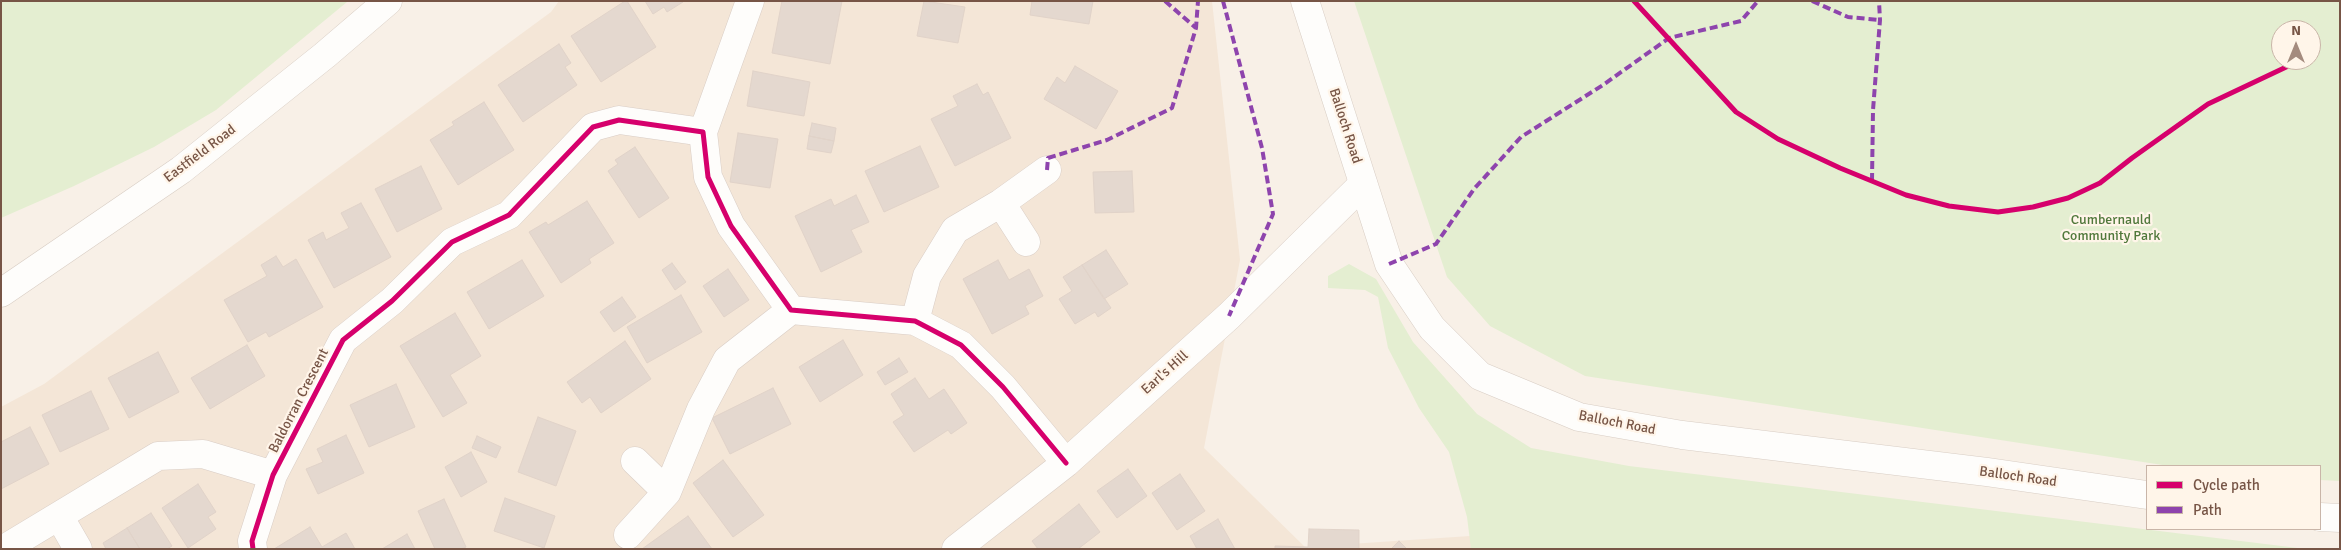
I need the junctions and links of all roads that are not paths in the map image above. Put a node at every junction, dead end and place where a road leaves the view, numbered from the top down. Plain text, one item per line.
1 (388, 1) edge
2 (750, 1) edge
3 (1305, 1) edge
4 (703, 132) junction
5 (1046, 170) dead end
6 (1363, 184) junction
7 (1001, 203) junction
8 (1026, 242) dead end
9 (1, 293) edge
10 (791, 310) junction
11 (915, 321) junction
12 (635, 461) dead end
13 (1066, 463) junction
14 (273, 475) junction
15 (667, 492) junction
16 (2146, 495) edge
17 (58, 516) junction
18 (2321, 517) edge
19 (2340, 518) edge
20 (628, 535) dead end
21 (4, 549) edge
22 (78, 549) edge
23 (254, 549) edge
24 (956, 549) edge

1 - 9 street, Eastfield Road
2 - 4 street
3 - 6 street, Balloch Road
4 - 10 street
4 - 14 street, Baldorran Crescent
5 - 7 street
6 - 13 street, Earl's Hill
6 - 16 street, Balloch Road
7 - 8 street
7 - 11 street
10 - 11 street
10 - 15 street
11 - 13 street
12 - 15 street
13 - 24 street, Earl's Hill
14 - 17 street
14 - 23 street, Baldorran Crescent
15 - 20 street
17 - 21 street
17 - 22 street
18 - 19 street

